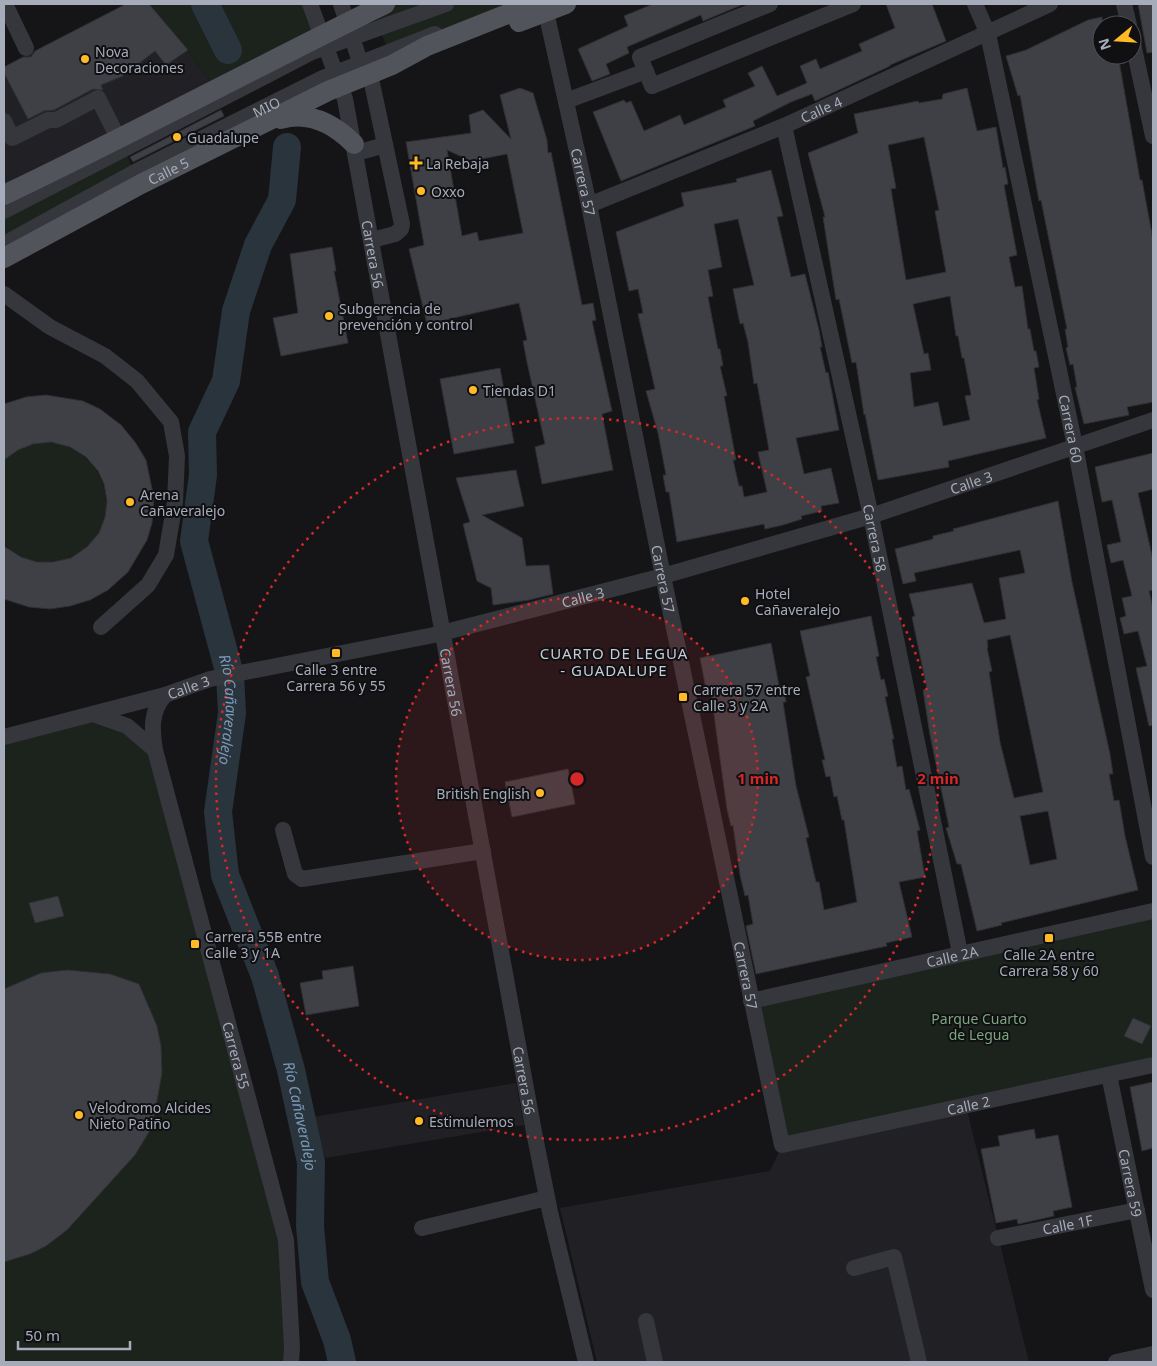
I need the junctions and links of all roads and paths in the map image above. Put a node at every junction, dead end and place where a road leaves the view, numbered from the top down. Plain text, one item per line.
1 (5, 4) edge
2 (310, 4) edge
3 (385, 4) edge
4 (446, 4) edge
5 (512, 4) edge
6 (566, 4) edge
7 (770, 4) edge
8 (853, 4) edge
9 (975, 4) edge
10 (1050, 4) edge
11 (540, 8) edge
12 (345, 21) edge
13 (988, 34) junction
14 (322, 41) junction
15 (26, 48) dead end
16 (1138, 65) edge
17 (365, 71) junction
18 (646, 71) junction
19 (338, 80) junction
20 (566, 101) junction
21 (272, 121) junction
22 (5, 125) edge
23 (784, 126) junction
24 (1153, 136) edge
25 (119, 140) junction
26 (385, 145) junction
27 (354, 148) junction
28 (4, 195) edge
29 (589, 205) junction
30 (4, 211) edge
31 (372, 240) junction
32 (4, 244) edge
33 (4, 258) edge
34 (4, 294) edge
35 (1153, 420) edge
36 (1075, 446) junction
37 (871, 516) junction
38 (662, 576) junction
39 (101, 627) dead end
40 (443, 632) junction
41 (164, 695) junction
42 (92, 714) junction
43 (4, 737) edge
44 (155, 750) junction
45 (283, 830) dead end
46 (483, 851) junction
47 (1153, 857) edge
48 (1153, 911) edge
49 (960, 952) junction
50 (751, 1001) junction
51 (1153, 1066) edge
52 (1109, 1075) junction
53 (782, 1146) joint
54 (547, 1198) junction
55 (1137, 1210) junction
56 (422, 1228) dead end
57 (998, 1238) dead end
58 (854, 1268) dead end
59 (1153, 1290) edge
60 (646, 1321) dead end
61 (1153, 1354) edge
62 (291, 1362) edge
63 (586, 1362) edge
64 (655, 1362) edge
65 (919, 1362) edge
66 (1116, 1362) edge

1 - 15 street
2 - 14 street, Carrera 56
3 - 12 main road
4 - 12 street
5 - 17 street
6 - 11 main road, Calle 5
7 - 18 street
8 - 18 street
9 - 13 street, Carrera 60
10 - 13 street, Calle 4
11 - 17 main road, Calle 5
11 - 20 street, Carrera 57
12 - 14 main road
12 - 17 street
13 - 23 street, Calle 4
13 - 36 street, Carrera 60
14 - 19 street, Carrera 56
14 - 25 main road
14 - 30 street, MIO
16 - 24 street
17 - 19 main road, Calle 5
17 - 26 street
18 - 20 street
19 - 21 main road, Calle 5
19 - 27 street, Carrera 56
19 - 32 street, MIO
20 - 29 street, Carrera 57
21 - 27 main road
21 - 33 main road, Calle 5
22 - 25 street
23 - 29 street, Calle 4
23 - 37 street, Carrera 58
25 - 28 main road
26 - 27 street
26 - 31 street
27 - 31 street, Carrera 56
29 - 38 street, Carrera 57
31 - 40 street, Carrera 56
34 - 39 street
35 - 36 street, Calle 3
36 - 37 street, Calle 3
36 - 47 street, Carrera 60
37 - 38 street, Calle 3
37 - 49 street, Carrera 58
38 - 40 street, Calle 3
38 - 50 street, Carrera 57
40 - 41 street, Calle 3
40 - 46 street, Carrera 56
41 - 42 street, Calle 3
41 - 44 street, Carrera 55
42 - 43 street, Calle 3
42 - 44 street
44 - 62 street, Carrera 55
45 - 46 street
46 - 54 street, Carrera 56
48 - 49 street, Calle 2A
49 - 50 street, Calle 2A
50 - 53 street, Carrera 57
51 - 52 street, Calle 2
52 - 53 street, Calle 2
52 - 55 street, Carrera 59
54 - 56 street
54 - 63 street, Carrera 56
55 - 57 street, Calle 1F
55 - 59 street, Carrera 59
58 - 65 street
60 - 64 street
61 - 66 street

